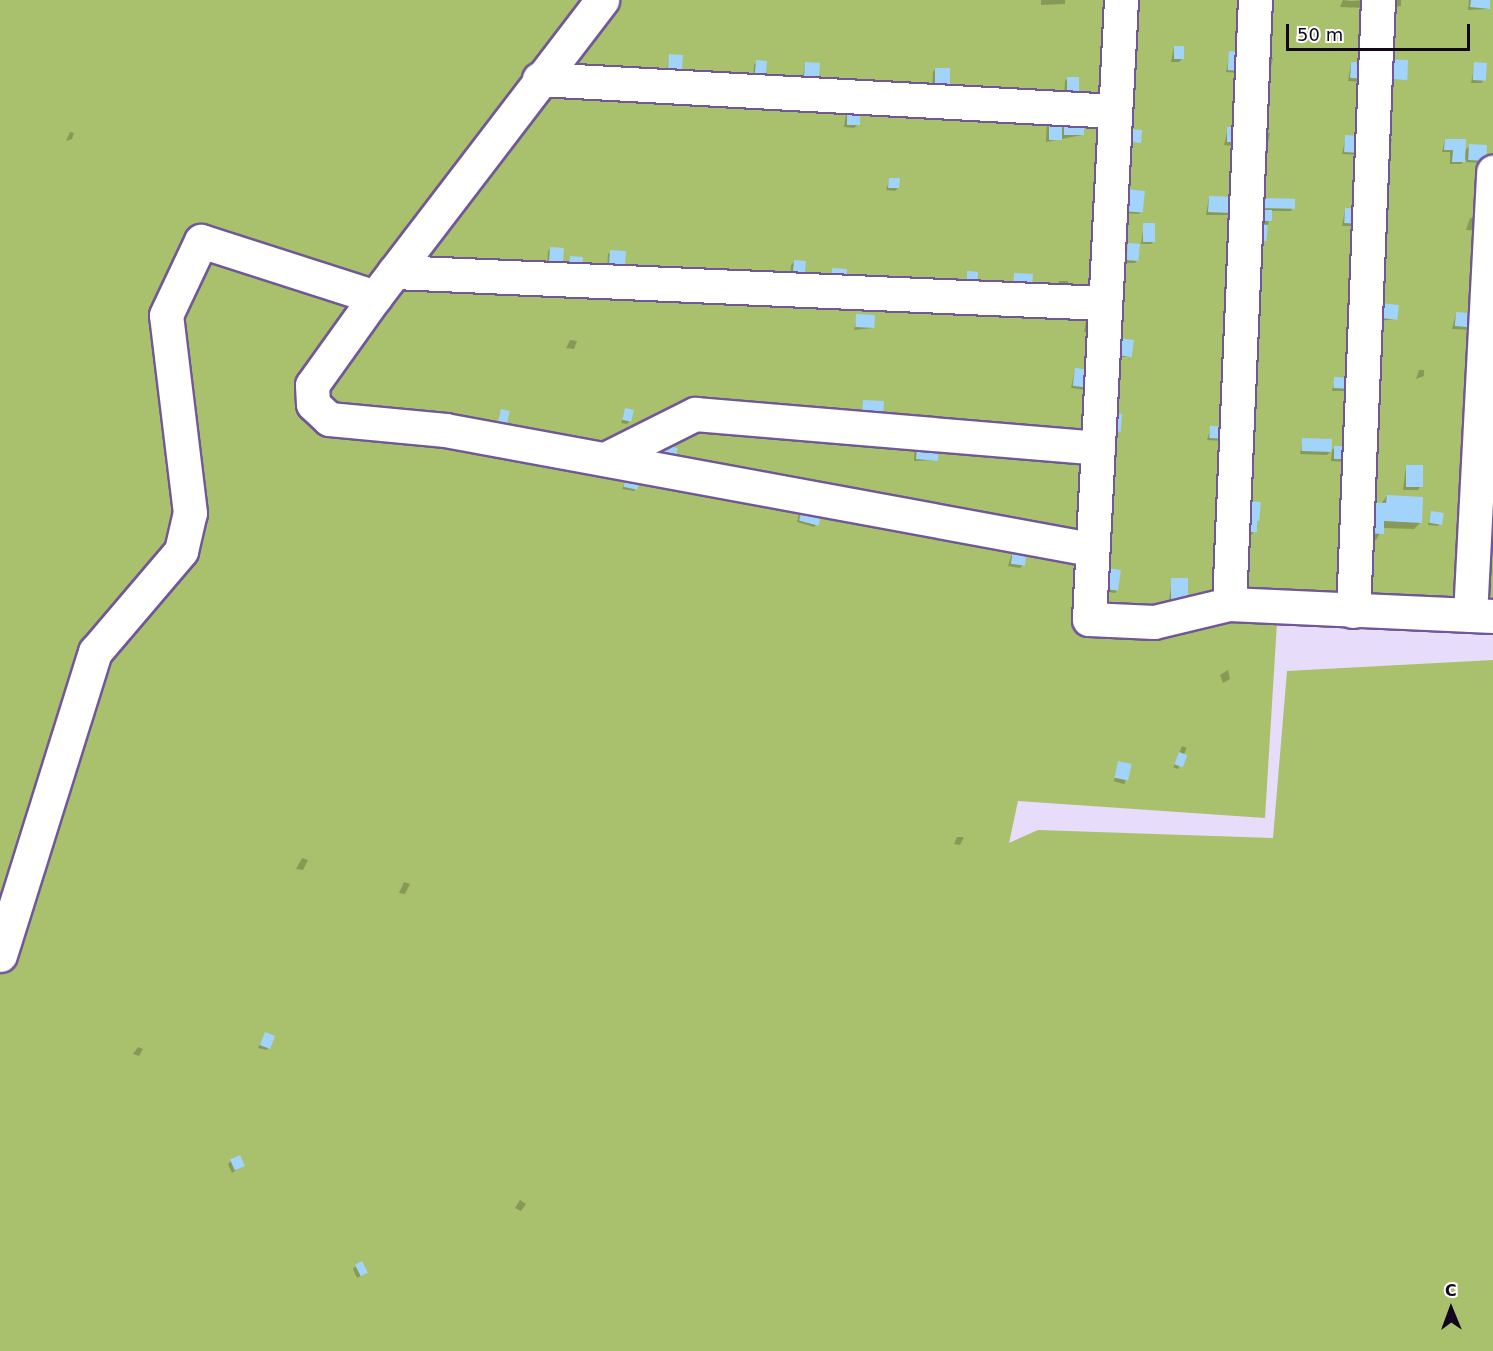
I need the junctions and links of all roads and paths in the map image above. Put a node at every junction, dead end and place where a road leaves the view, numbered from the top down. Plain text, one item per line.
1 (602, 0) edge
2 (1121, 0) edge
3 (1255, 0) edge
4 (1378, 0) edge
5 (539, 79) junction
6 (1115, 111) junction
7 (1493, 172) edge
8 (384, 284) junction
9 (1105, 303) junction
10 (1096, 448) junction
11 (605, 459) junction
12 (1090, 549) junction
13 (1228, 604) junction
14 (1353, 611) junction
15 (1481, 616) edge
16 (0, 955) edge

1 - 5 lane
2 - 6 lane
3 - 13 lane
4 - 14 lane
5 - 6 lane
5 - 8 lane
6 - 9 lane
7 - 15 lane
8 - 9 lane
8 - 11 lane
8 - 16 lane
9 - 10 lane
10 - 11 lane
10 - 12 lane
11 - 12 lane
12 - 13 lane
13 - 14 lane
14 - 15 lane

